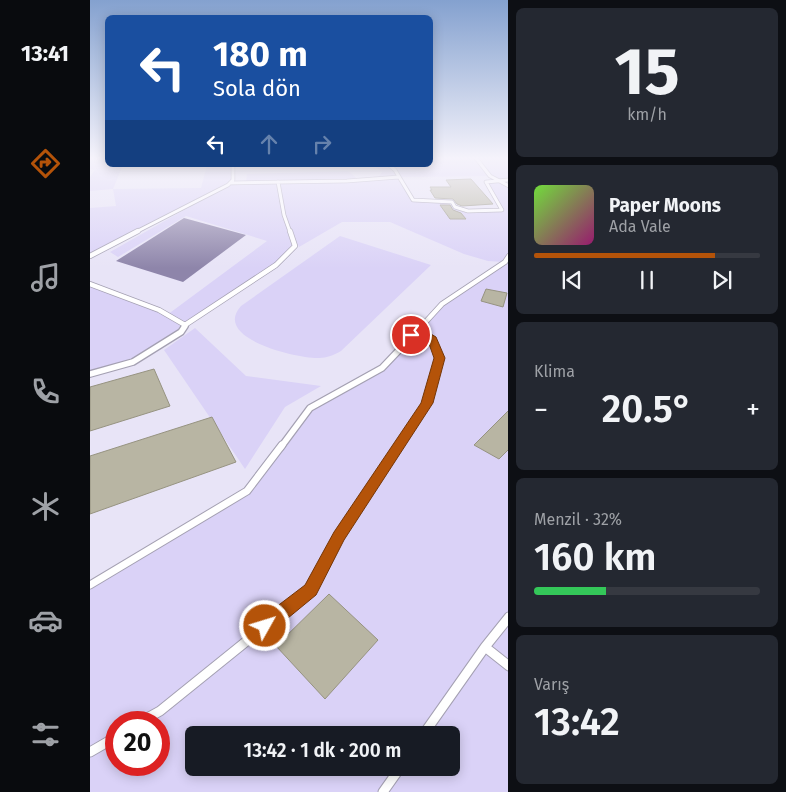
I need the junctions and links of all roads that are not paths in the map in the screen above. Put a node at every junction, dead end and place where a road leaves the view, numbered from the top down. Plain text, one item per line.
1 (207, 195) edge
2 (280, 195) edge
3 (410, 195) edge
4 (493, 195) edge
5 (90, 256) edge
6 (508, 256) edge
7 (90, 284) edge
8 (185, 325) junction
9 (417, 329) junction
10 (90, 374) edge
11 (90, 585) edge
12 (508, 618) edge
13 (485, 647) junction
14 (508, 666) edge
15 (160, 711) edge
16 (429, 726) edge
17 (105, 743) edge
18 (90, 752) edge
19 (394, 776) edge
20 (383, 792) edge

1 - 5 lane
2 - 8 lane
3 - 4 lane
6 - 9 lane
7 - 8 lane
8 - 10 lane
9 - 11 lane
9 - 15 lane
12 - 13 lane
13 - 14 lane
13 - 16 lane
17 - 18 lane
19 - 20 lane

